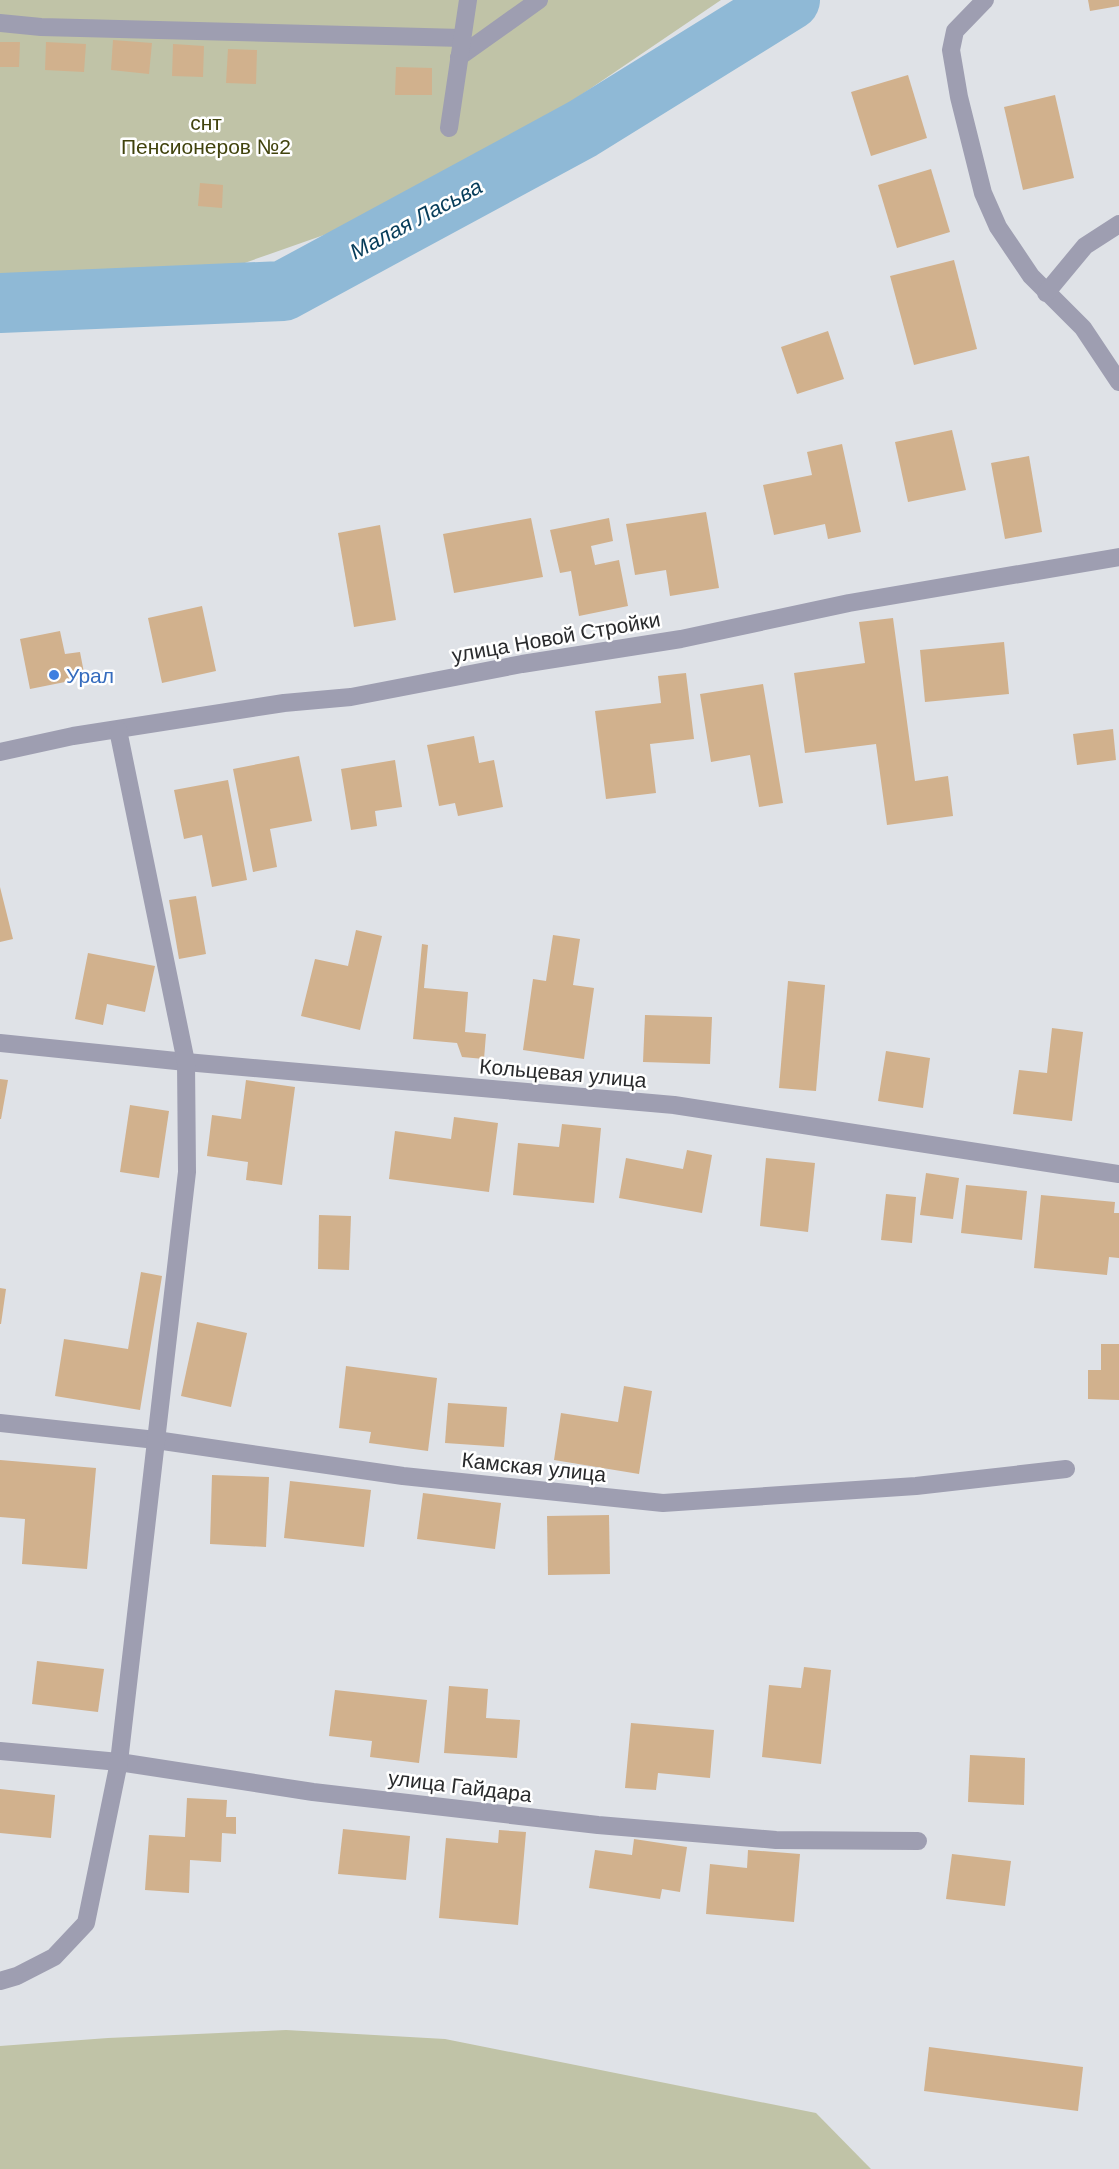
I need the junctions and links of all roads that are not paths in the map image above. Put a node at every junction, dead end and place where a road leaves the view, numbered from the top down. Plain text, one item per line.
1 (468, 0) edge
2 (539, 0) edge
3 (985, 0) edge
4 (0, 23) edge
5 (462, 38) junction
6 (459, 57) junction
7 (449, 128) dead end
8 (1119, 224) edge
9 (1046, 293) junction
10 (1119, 382) edge
11 (1119, 557) edge
12 (118, 730) junction
13 (0, 752) edge
14 (0, 1042) edge
15 (186, 1062) junction
16 (1119, 1174) edge
17 (0, 1423) edge
18 (156, 1440) junction
19 (1066, 1469) dead end
20 (0, 1751) edge
21 (119, 1762) junction
22 (918, 1841) dead end
23 (0, 1981) edge

1 - 5 street
2 - 6 street
3 - 9 street
4 - 5 street
5 - 6 street
6 - 7 street
8 - 9 street
9 - 10 street
11 - 12 street, улица Новой Стройки
12 - 13 street, улица Новой Стройки
12 - 15 street
14 - 15 street, Кольцевая улица
15 - 16 street, Кольцевая улица
15 - 18 street
17 - 18 street, Камская улица
18 - 19 street, Камская улица
18 - 21 street
20 - 21 street, улица Гайдара
21 - 22 street, улица Гайдара
21 - 23 street

